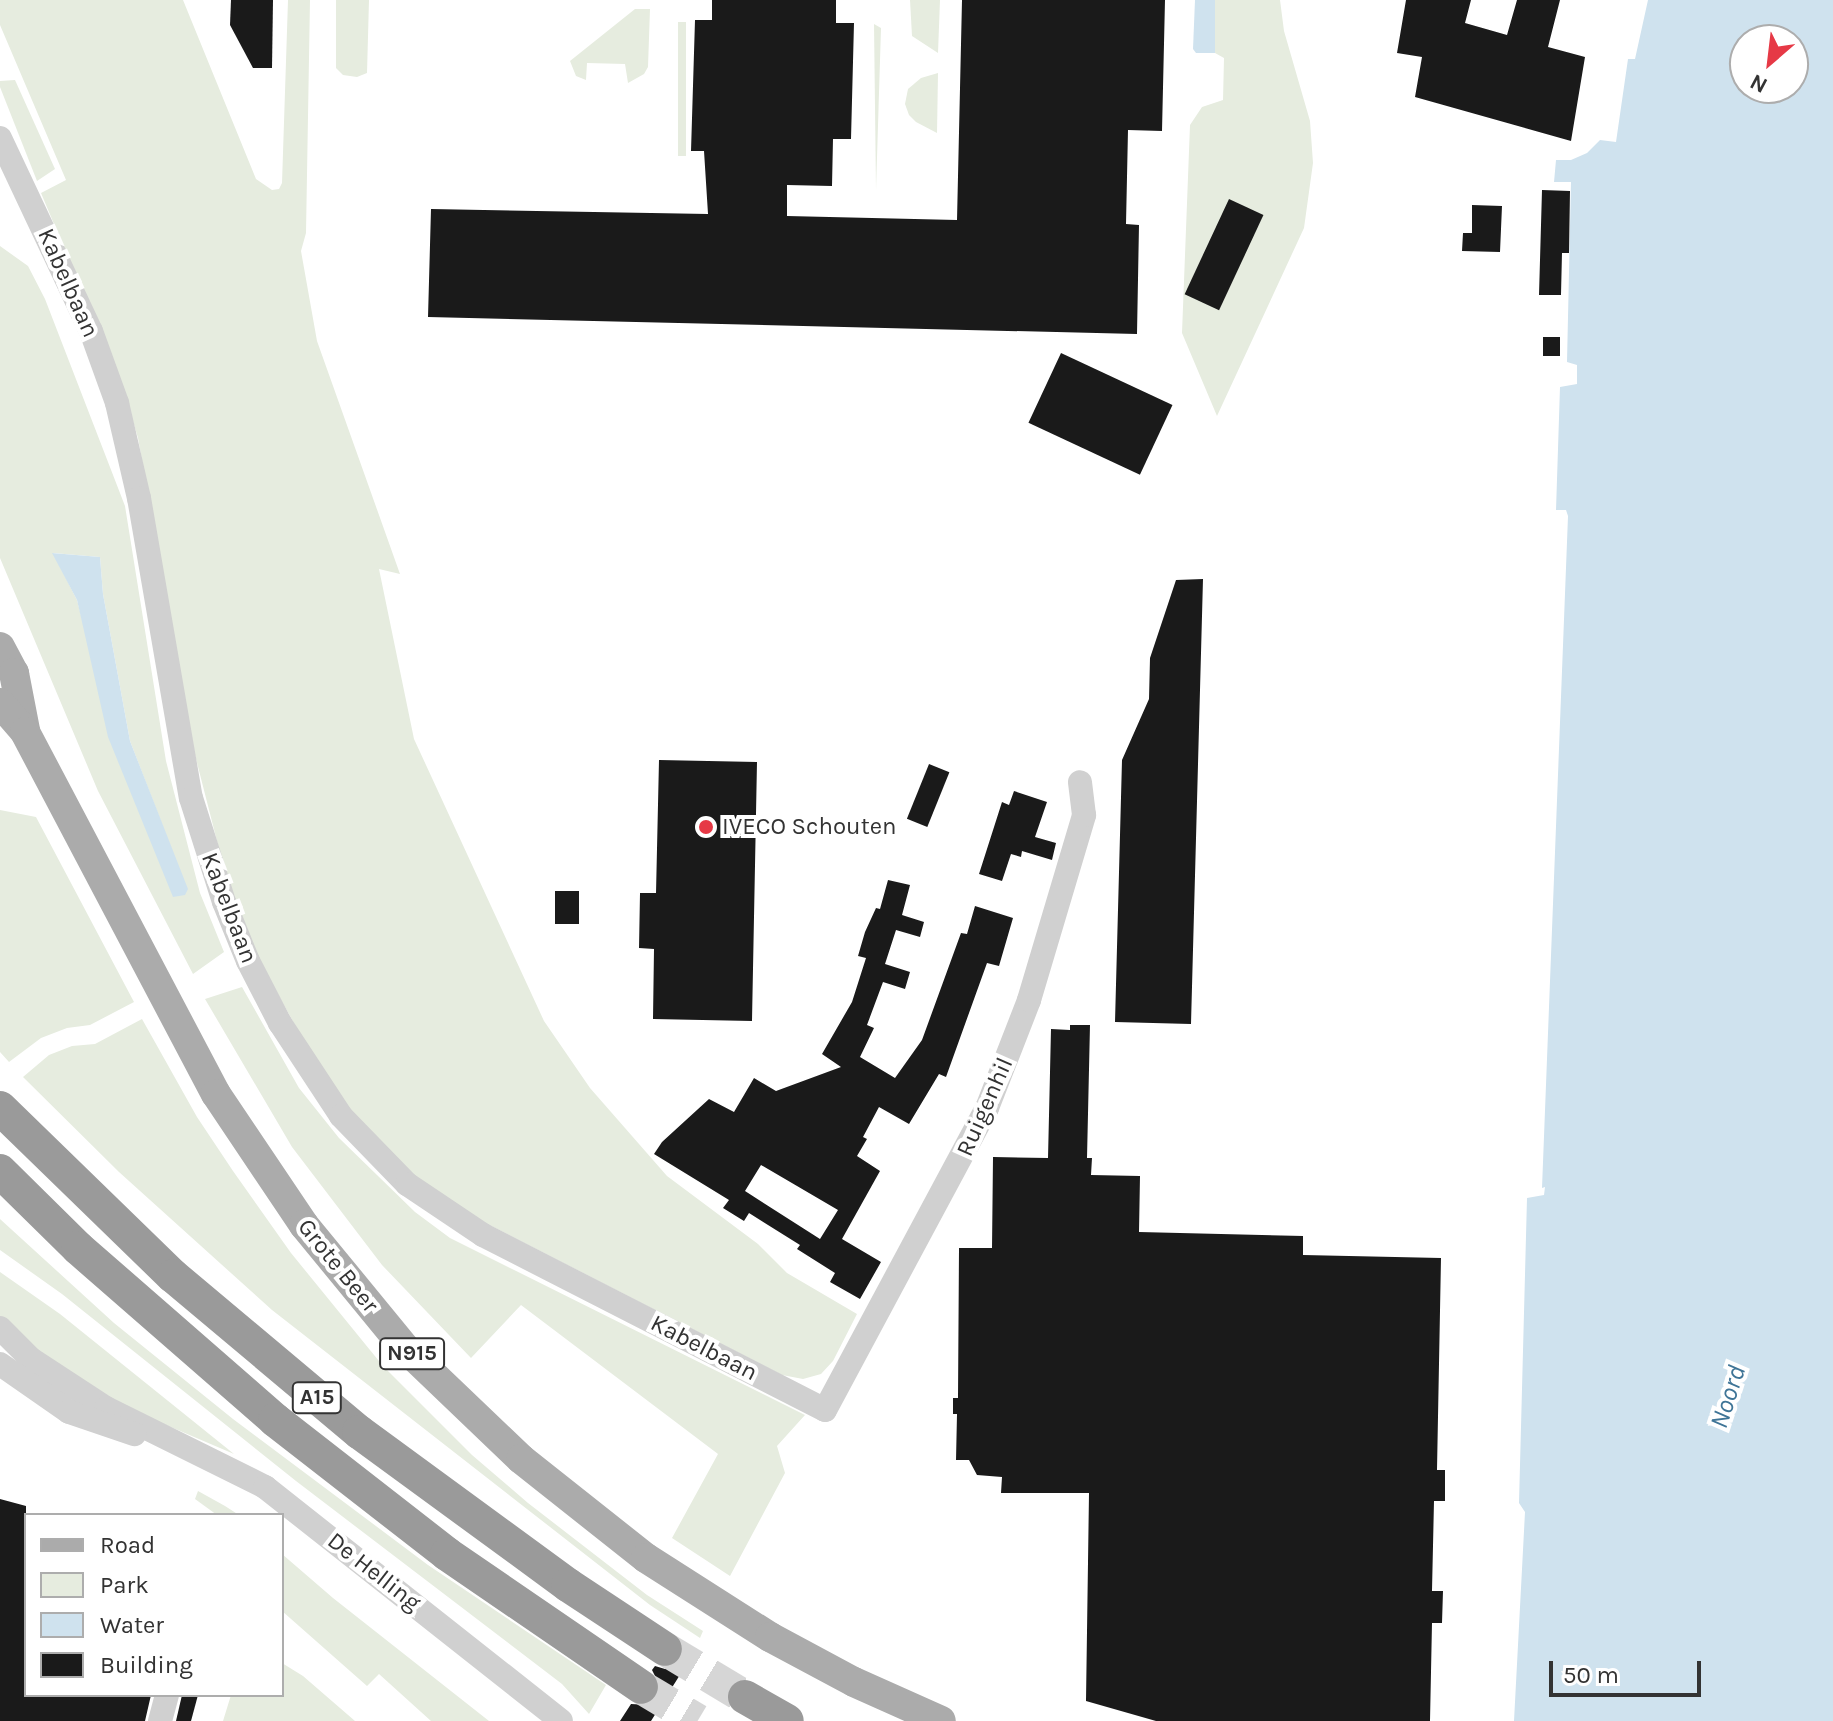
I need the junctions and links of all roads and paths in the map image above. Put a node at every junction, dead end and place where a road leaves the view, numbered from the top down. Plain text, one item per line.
1 (3, 153) edge
2 (0, 647) edge
3 (0, 703) edge
4 (25, 732) junction
5 (1080, 782) dead end
6 (0, 1108) edge
7 (0, 1171) edge
8 (0, 1328) edge
9 (0, 1364) edge
10 (825, 1410) joint
11 (173, 1443) junction
12 (665, 1649) tunnel mouth
13 (641, 1687) tunnel mouth
14 (166, 1697) edge
15 (745, 1697) tunnel mouth
16 (160, 1721) edge
17 (561, 1721) edge
18 (787, 1721) edge
19 (941, 1721) edge

1 - 10 street, Kabelbaan
2 - 4 main road, Grote Beer / N915
3 - 4 main road, Grote Beer / N915
4 - 19 main road, Grote Beer / N915
5 - 10 street, Ruigenhil
6 - 12 highway, A15
7 - 13 highway, A15
8 - 11 street, De Helling
9 - 11 street, De Helling
11 - 17 street, De Helling
14 - 16 street
15 - 18 highway

